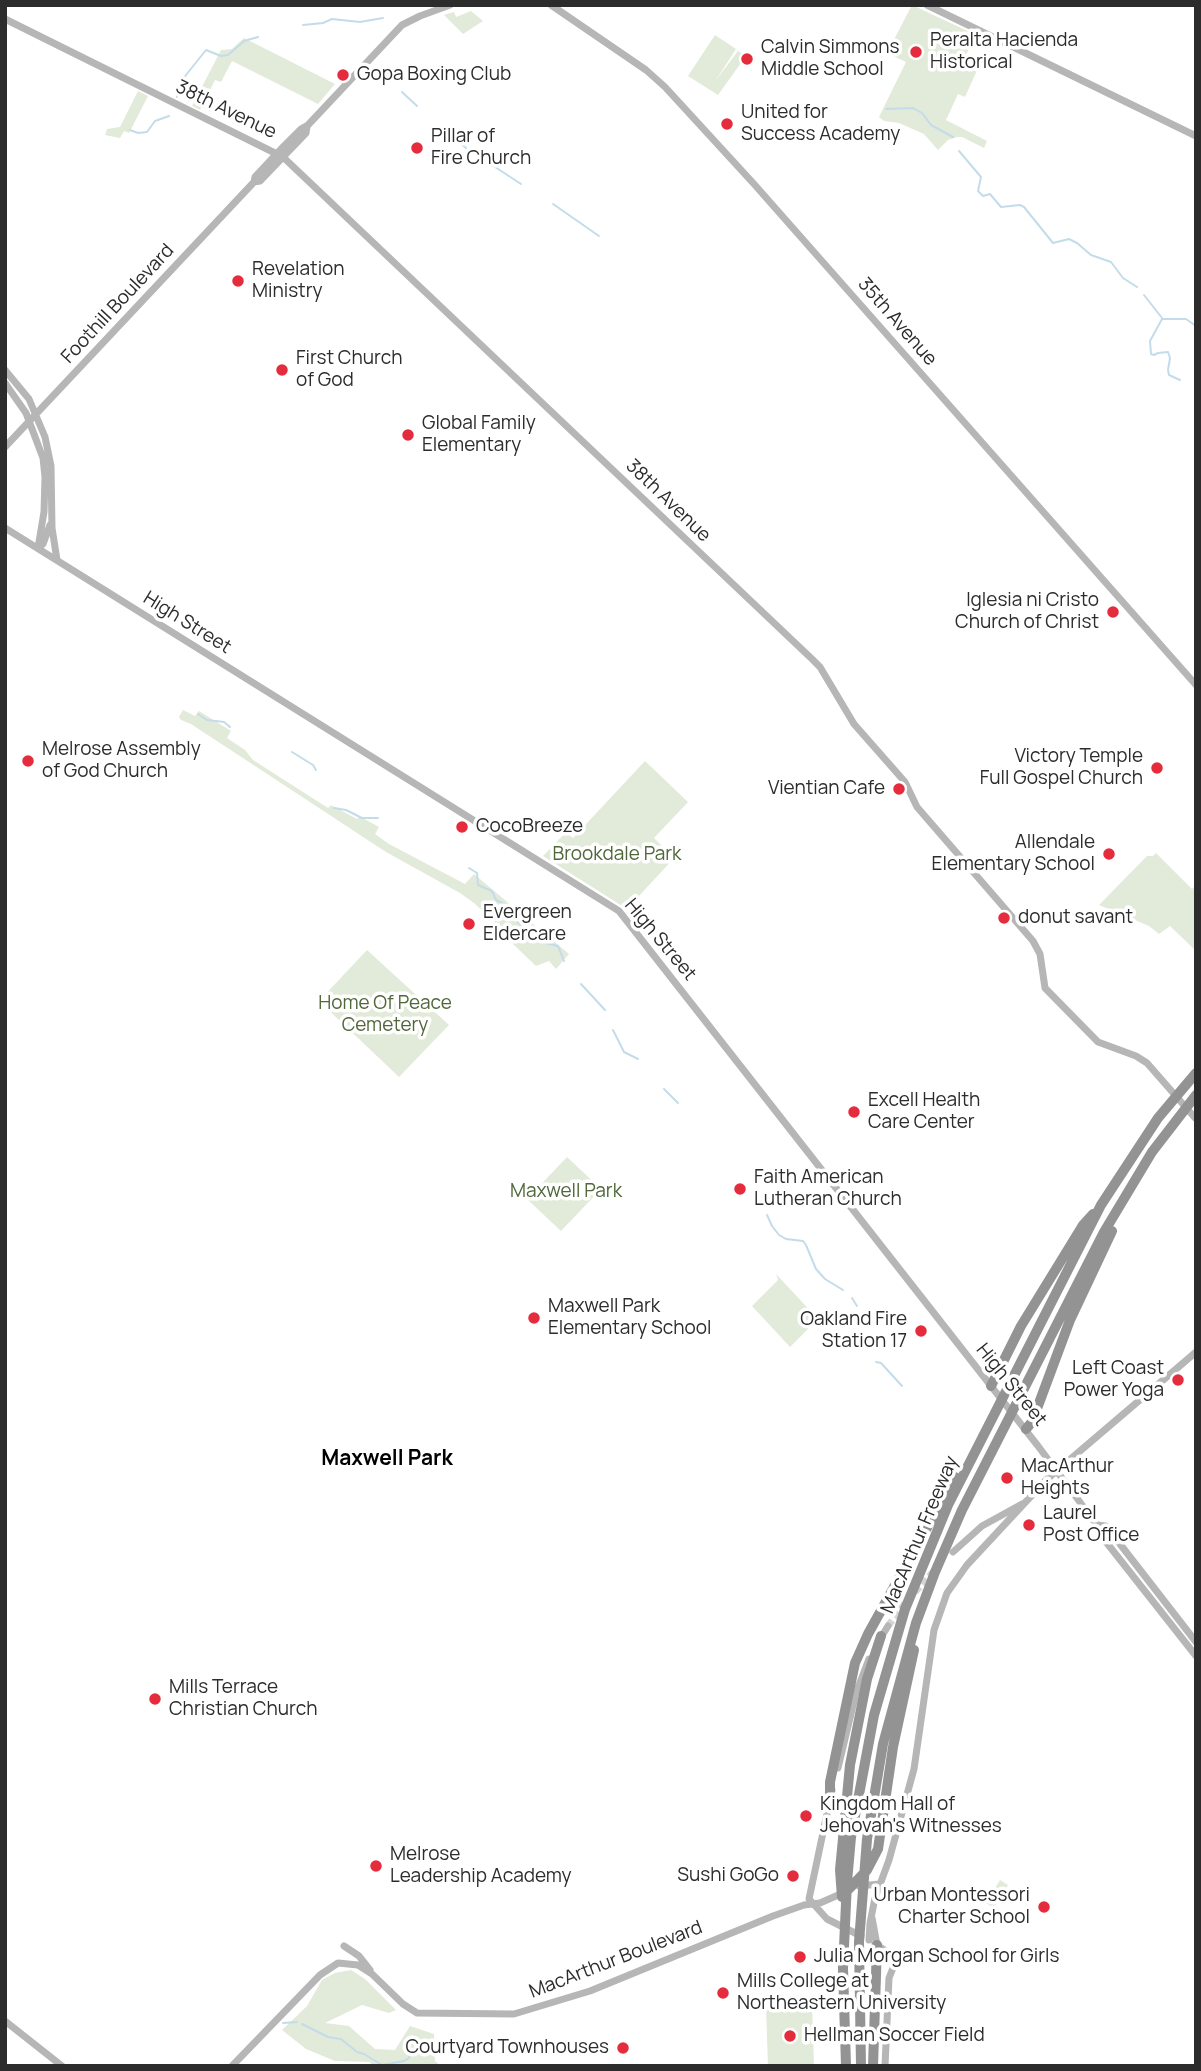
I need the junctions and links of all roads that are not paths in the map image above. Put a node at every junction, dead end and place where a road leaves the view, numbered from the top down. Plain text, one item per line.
1 (450, 5) edge
2 (551, 5) edge
3 (927, 5) edge
4 (5, 19) edge
5 (1196, 136) edge
6 (281, 155) junction
7 (5, 370) edge
8 (5, 383) edge
9 (36, 414) junction
10 (30, 421) junction
11 (5, 447) edge
12 (51, 512) junction
13 (5, 528) edge
14 (38, 548) junction
15 (57, 560) junction
16 (1196, 685) edge
17 (1196, 1073) edge
18 (1196, 1095) edge
19 (1196, 1119) edge
20 (1135, 1178) junction
21 (1101, 1206) junction
22 (1196, 1352) edge
23 (991, 1386) junction
24 (996, 1411) junction
25 (1026, 1429) junction
26 (1057, 1471) junction
27 (1022, 1504) junction
28 (1097, 1525) junction
29 (975, 1532) junction
30 (993, 1538) junction
31 (953, 1552) dead end
32 (926, 1596) junction
33 (888, 1626) tunnel mouth
34 (881, 1636) junction
35 (1196, 1642) edge
36 (1196, 1657) edge
37 (830, 1794) junction
38 (880, 1884) junction
39 (844, 1887) junction
40 (813, 1904) junction
41 (868, 1942) junction
42 (344, 1946) dead end
43 (372, 1974) junction
44 (5, 2021) edge
45 (62, 2066) edge
46 (232, 2066) edge
47 (846, 2066) edge
48 (861, 2066) edge
49 (873, 2066) edge
50 (885, 2066) edge

1 - 6 main road, Foothill Boulevard
2 - 16 main road, 35th Avenue
3 - 5 main road
4 - 6 main road, 38th Avenue
6 - 9 main road, Foothill Boulevard
6 - 19 main road, 38th Avenue
7 - 9 main road
8 - 10 main road
9 - 10 main road, Foothill Boulevard
9 - 12 main road
10 - 11 main road, Foothill Boulevard
10 - 14 main road
12 - 14 main road
12 - 15 main road
13 - 14 main road, High Street
14 - 15 main road, High Street
15 - 23 main road, High Street
17 - 21 highway, MacArthur Freeway
18 - 20 highway, MacArthur Freeway
20 - 25 highway
20 - 32 highway, MacArthur Freeway
21 - 23 highway
21 - 24 highway, MacArthur Freeway
22 - 26 main road
23 - 25 main road, High Street
24 - 37 highway
24 - 39 highway, MacArthur Freeway
25 - 26 main road, High Street
26 - 27 main road
26 - 28 main road, High Street
27 - 29 main road
27 - 30 main road
28 - 35 main road, High Street
28 - 36 main road, High Street
29 - 30 main road
29 - 31 main road
30 - 38 main road
32 - 39 highway
32 - 41 highway, MacArthur Freeway
33 - 34 main road
34 - 37 main road
34 - 39 highway
37 - 40 main road
38 - 39 main road, MacArthur Boulevard
38 - 41 main road
39 - 40 main road, MacArthur Boulevard
39 - 47 highway
40 - 41 main road
40 - 43 main road, MacArthur Boulevard
41 - 48 highway, MacArthur Freeway
41 - 49 highway
41 - 50 main road
42 - 43 main road
43 - 46 main road, MacArthur Boulevard
44 - 45 main road

